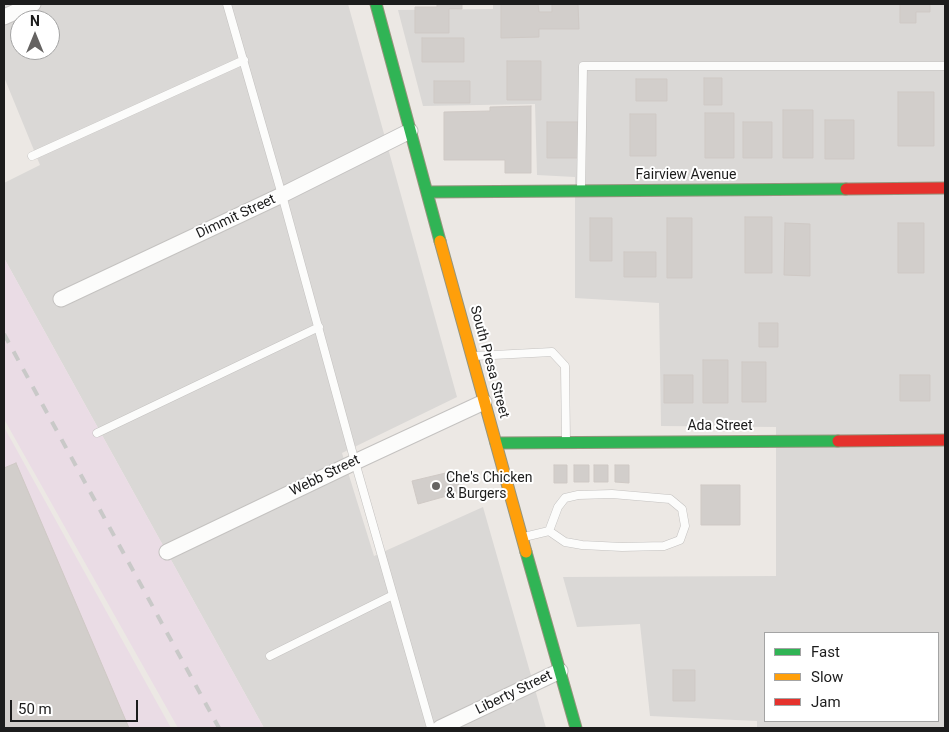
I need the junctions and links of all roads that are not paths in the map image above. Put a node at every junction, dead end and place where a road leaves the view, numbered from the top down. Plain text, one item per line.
1 (33, 4) edge
2 (227, 4) edge
3 (376, 4) edge
4 (9, 11) edge
5 (244, 60) junction
6 (945, 66) edge
7 (410, 131) junction
8 (32, 156) dead end
9 (945, 188) edge
10 (581, 191) junction
11 (427, 192) junction
12 (282, 195) junction
13 (60, 299) dead end
14 (319, 327) junction
15 (472, 356) junction
16 (484, 402) junction
17 (97, 433) dead end
18 (945, 440) edge
19 (566, 442) junction
20 (496, 443) junction
21 (355, 462) junction
22 (549, 530) junction
23 (522, 537) junction
24 (167, 552) dead end
25 (393, 595) junction
26 (270, 656) dead end
27 (560, 671) junction
28 (431, 728) edge
29 (440, 728) edge
30 (576, 728) edge

1 - 4 street
2 - 5 lane
3 - 7 street, South Presa Street
5 - 8 lane
5 - 12 lane
6 - 10 lane
7 - 11 street, South Presa Street
7 - 12 street, Dimmit Street
9 - 10 street, Fairview Avenue
10 - 11 street, Fairview Avenue
11 - 15 street, South Presa Street
12 - 13 street, Dimmit Street
12 - 14 lane
14 - 17 lane
14 - 21 lane
15 - 16 street, South Presa Street
15 - 19 lane
16 - 20 street, South Presa Street
16 - 21 street, Webb Street
18 - 19 street, Ada Street
19 - 20 street, Ada Street
20 - 23 street, South Presa Street
21 - 24 street, Webb Street
21 - 25 lane
22 - 22 lane
22 - 23 lane
23 - 27 street, South Presa Street
25 - 26 lane
25 - 28 lane
27 - 29 street, Liberty Street
27 - 30 street, South Presa Street

